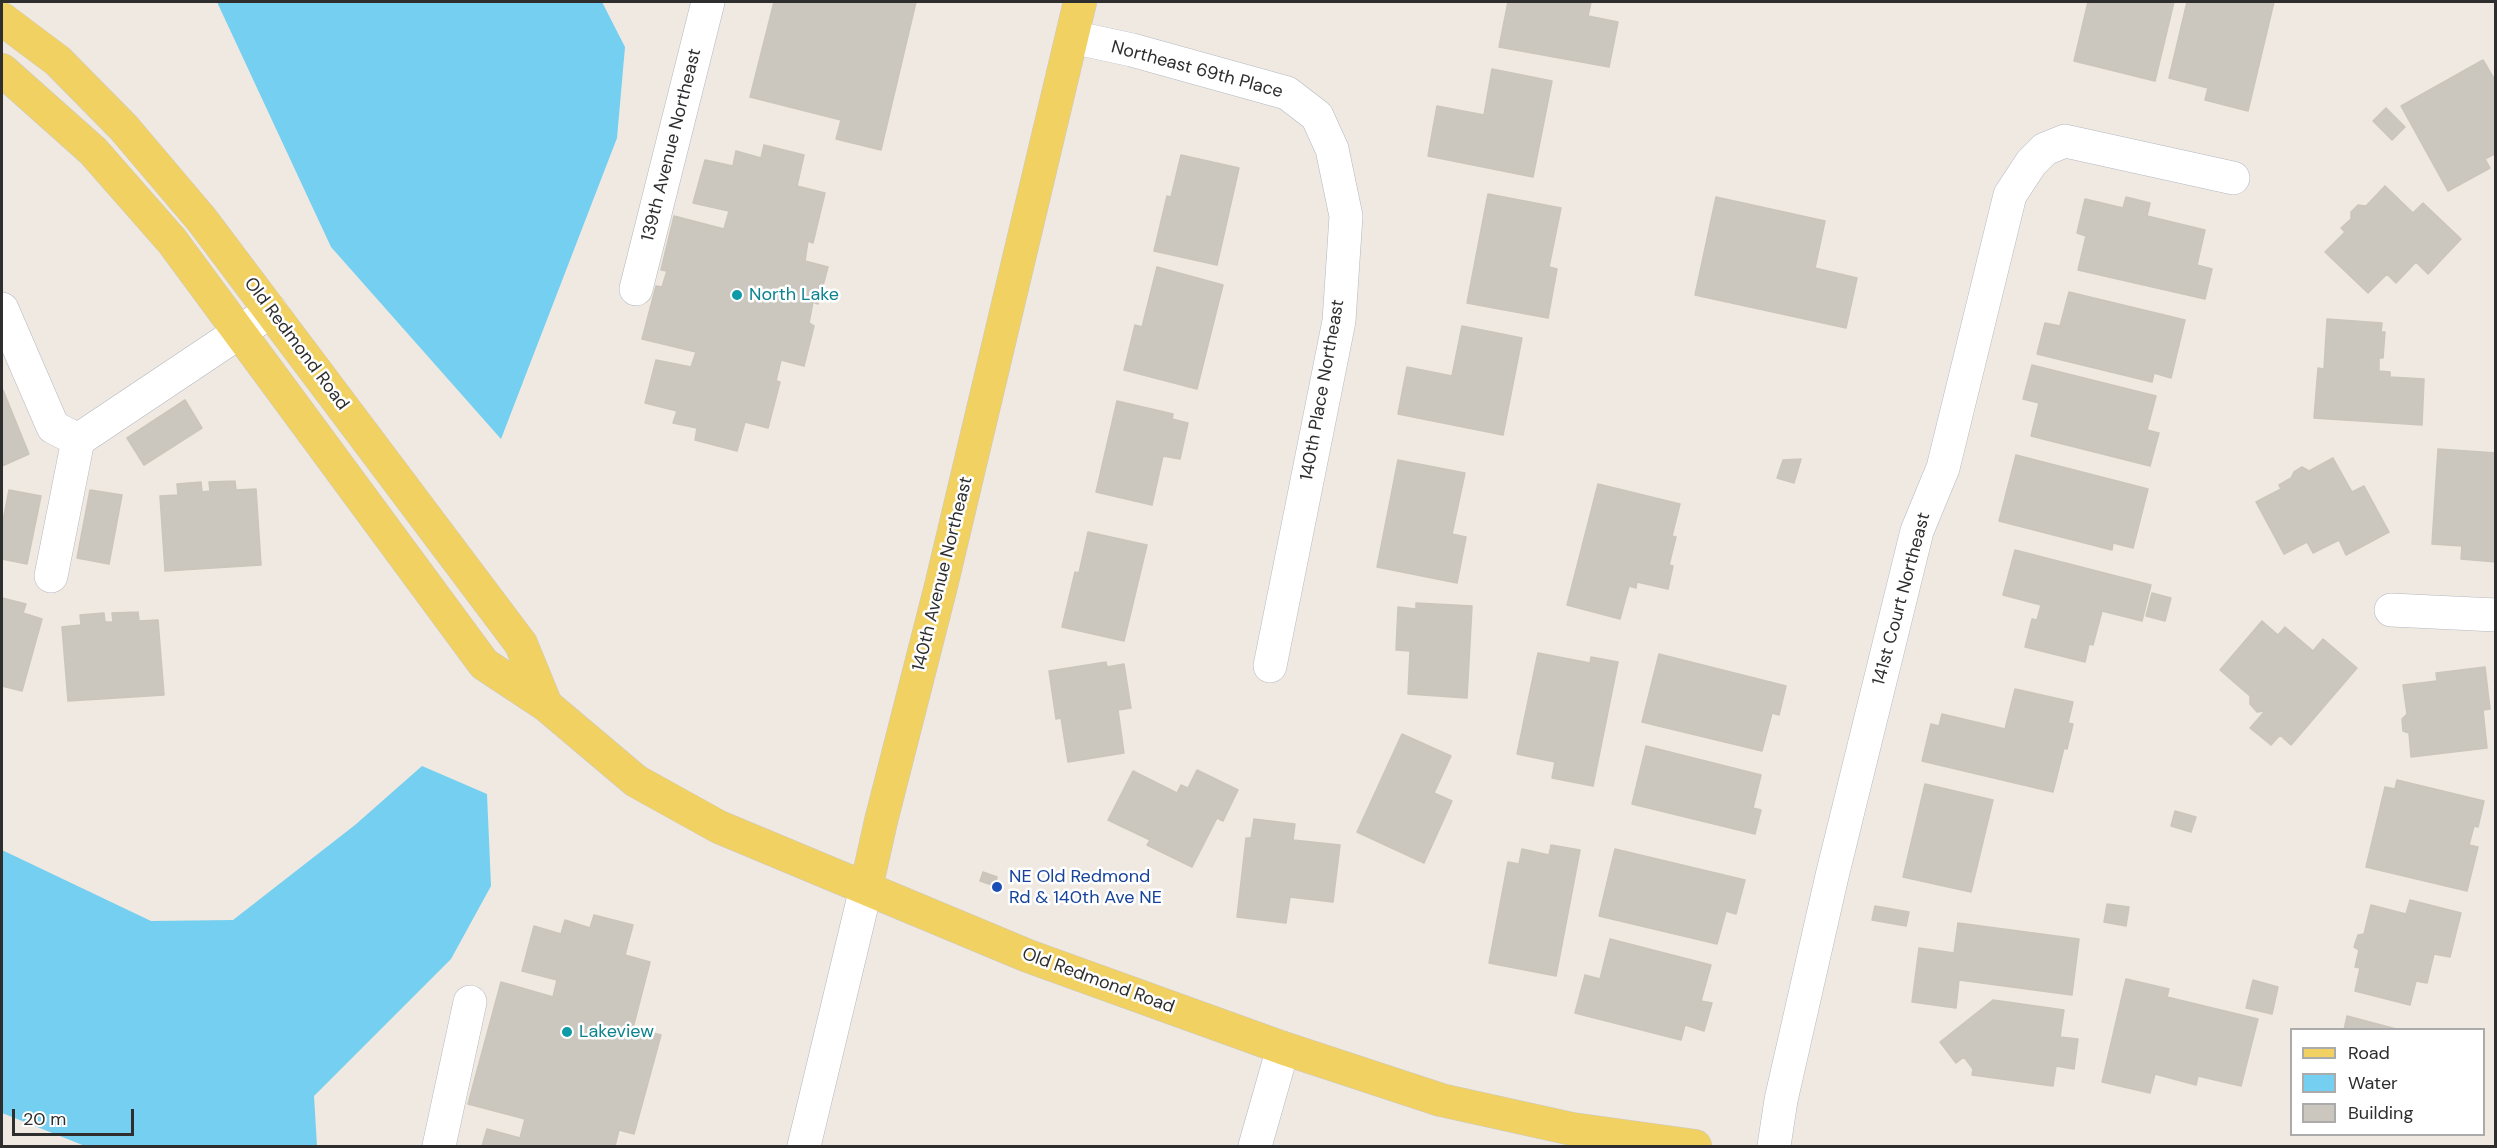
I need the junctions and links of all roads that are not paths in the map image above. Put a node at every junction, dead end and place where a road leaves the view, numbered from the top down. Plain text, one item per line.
1 (708, 2) edge
2 (1080, 2) edge
3 (2, 19) edge
4 (1072, 37) junction
5 (2, 70) edge
6 (1317, 116) joint
7 (2233, 178) dead end
8 (636, 289) dead end
9 (2, 309) edge
10 (271, 311) junction
11 (241, 332) junction
12 (78, 440) junction
13 (51, 576) dead end
14 (2391, 610) dead end
15 (2496, 615) edge
16 (1270, 666) dead end
17 (546, 705) junction
18 (866, 888) junction
19 (470, 1002) dead end
20 (1283, 1048) junction
21 (439, 1146) edge
22 (804, 1146) edge
23 (1255, 1146) edge
24 (1695, 1146) edge
25 (1774, 1146) edge

1 - 8 street, 139th Avenue Northeast
2 - 4 main road, 140th Avenue Northeast
3 - 10 main road, Old Redmond Road
4 - 6 street, Northeast 69th Place
4 - 18 main road, 140th Avenue Northeast
5 - 11 main road, Old Redmond Road
6 - 16 street, 140th Place Northeast
7 - 25 street, 141st Court Northeast
9 - 12 street
10 - 11 street
10 - 17 main road, Old Redmond Road
11 - 12 street
11 - 17 main road, Old Redmond Road
12 - 13 street
14 - 15 street
17 - 18 main road, Old Redmond Road
18 - 20 main road, Old Redmond Road
18 - 22 street, 140th Avenue Northeast
19 - 21 street
20 - 23 street
20 - 24 main road, Old Redmond Road

